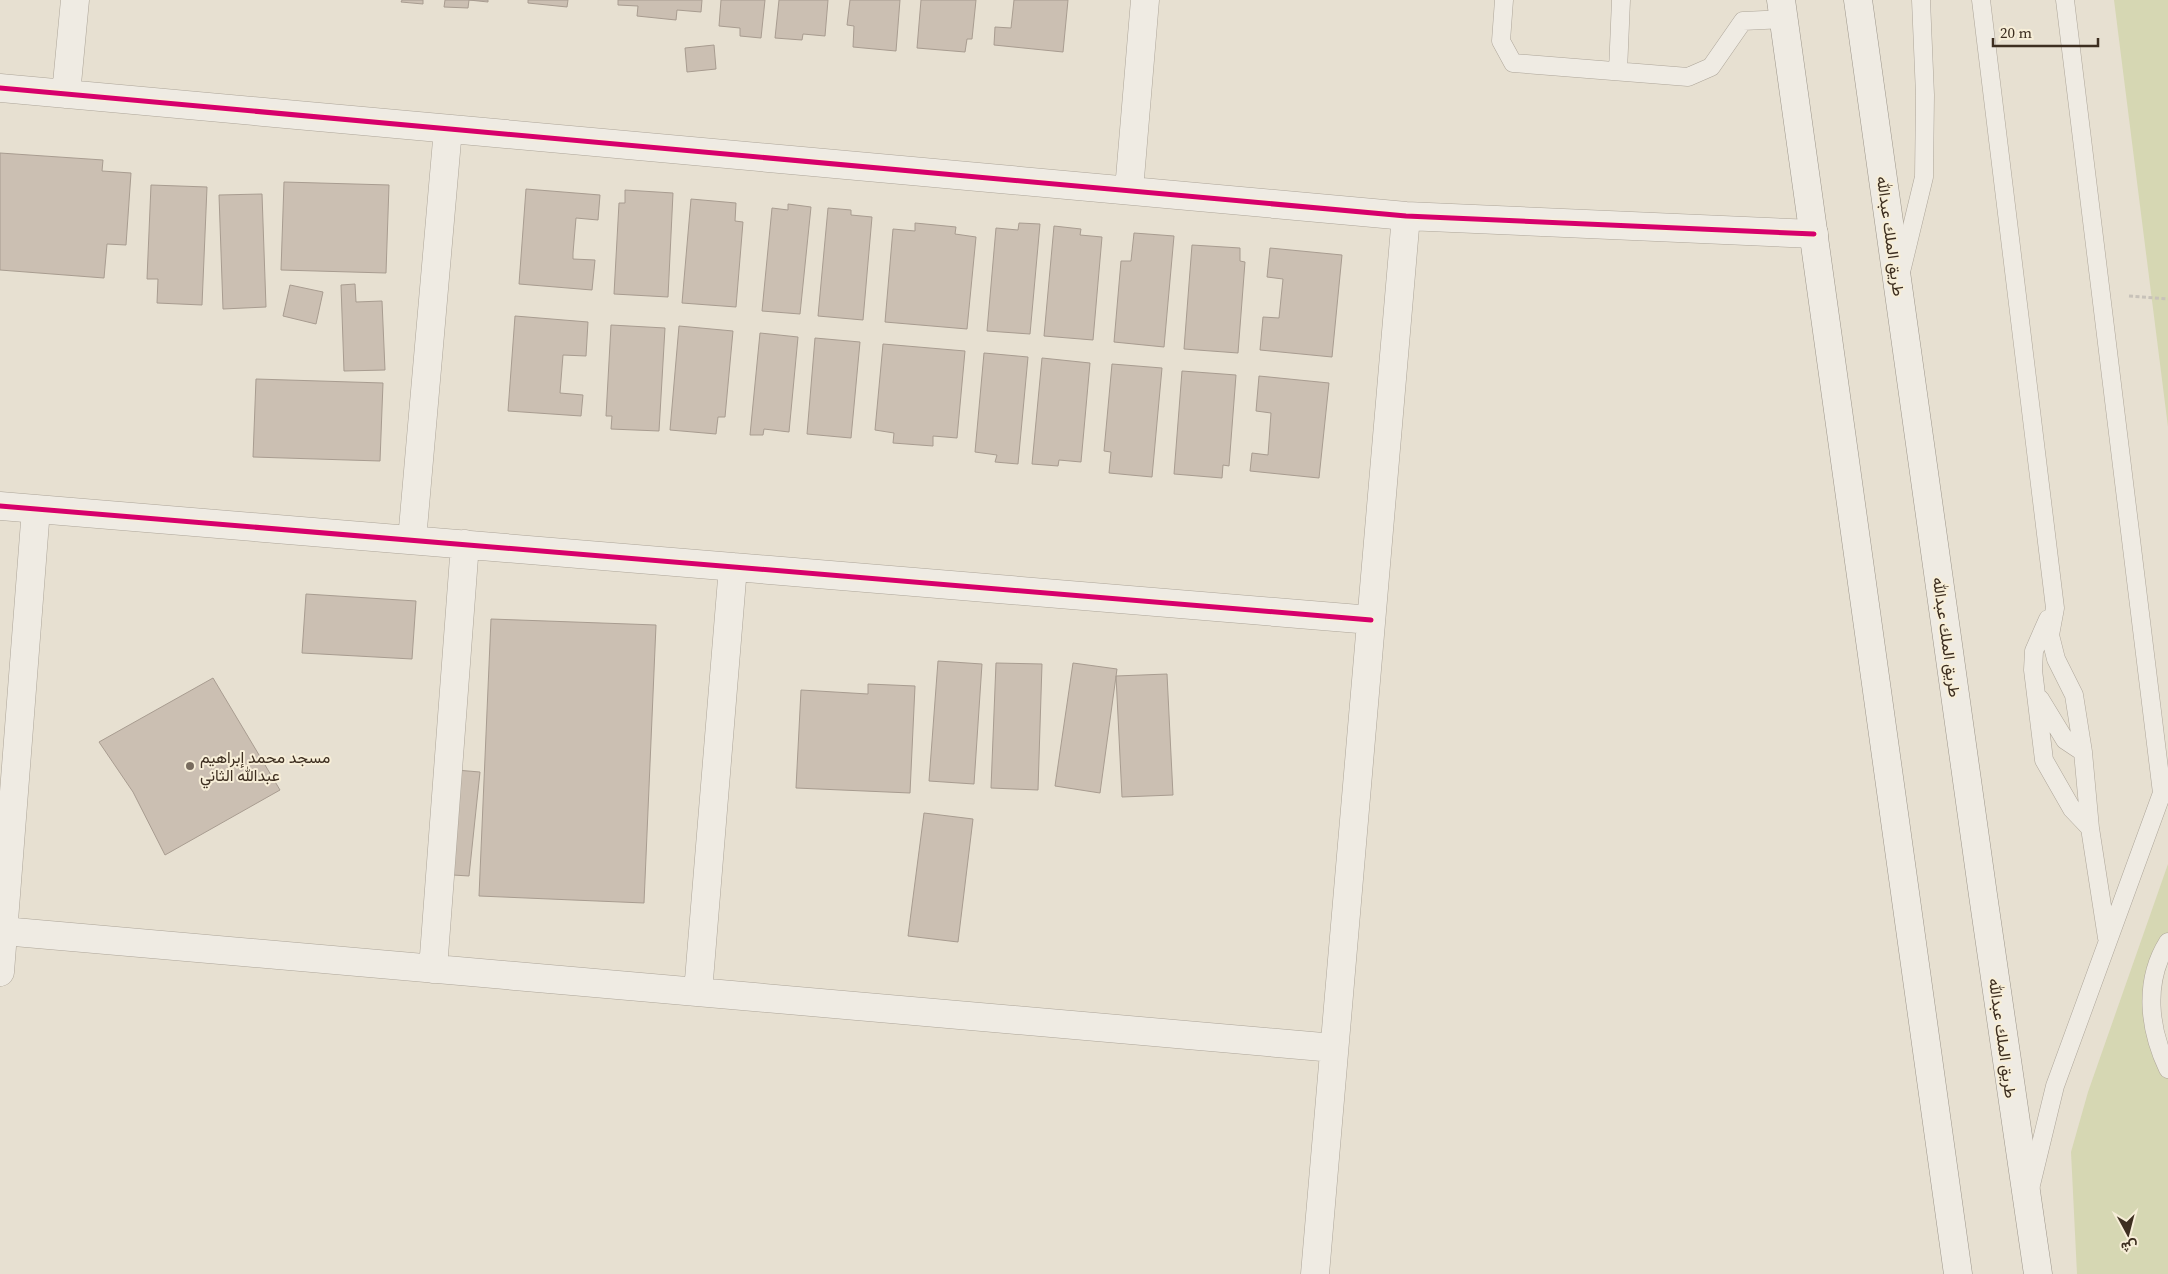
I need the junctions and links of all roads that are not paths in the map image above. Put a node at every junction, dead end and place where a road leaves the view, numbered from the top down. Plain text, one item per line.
1 (75, 0) edge
2 (1145, 0) edge
3 (1504, 0) edge
4 (1621, 0) edge
5 (1858, 0) edge
6 (1920, 0) edge
7 (1981, 0) edge
8 (2065, 0) edge
9 (1782, 10) edge
10 (1618, 71) junction
11 (0, 88) edge
12 (66, 94) junction
13 (448, 129) junction
14 (1128, 190) junction
15 (1406, 216) junction
16 (1814, 234) junction
17 (1898, 284) junction
18 (0, 506) edge
19 (36, 509) junction
20 (412, 540) junction
21 (465, 544) junction
22 (733, 567) junction
23 (2055, 608) junction
24 (1371, 620) junction
25 (2035, 692) junction
26 (2083, 752) junction
27 (2090, 828) junction
28 (3, 931) junction
29 (2108, 942) junction
30 (2168, 942) edge
31 (433, 969) junction
32 (0, 972) edge
33 (698, 992) junction
34 (1334, 1048) junction
35 (2168, 1069) edge
36 (2027, 1201) junction
37 (1315, 1274) edge
38 (1958, 1274) edge
39 (2038, 1274) edge

1 - 12 street
2 - 14 street
3 - 10 lane
4 - 10 lane
5 - 17 street, طريق الملك عبدالله
6 - 17 lane
7 - 23 lane
8 - 29 lane
9 - 10 lane
9 - 16 street
11 - 12 street
12 - 13 street
13 - 14 street
13 - 20 street
14 - 15 street
15 - 16 street
15 - 24 street
16 - 38 street
17 - 36 street, طريق الملك عبدالله
18 - 19 street
19 - 20 street
19 - 28 street
20 - 21 street
21 - 22 street
21 - 31 street
22 - 24 street
22 - 33 street
23 - 25 lane
23 - 26 lane
24 - 34 street
25 - 26 lane
25 - 27 lane
26 - 27 lane
27 - 29 lane
28 - 31 street
28 - 32 street
29 - 36 lane
30 - 35 lane
31 - 33 street
33 - 34 street
34 - 37 street
36 - 39 street, طريق الملك عبدالله

